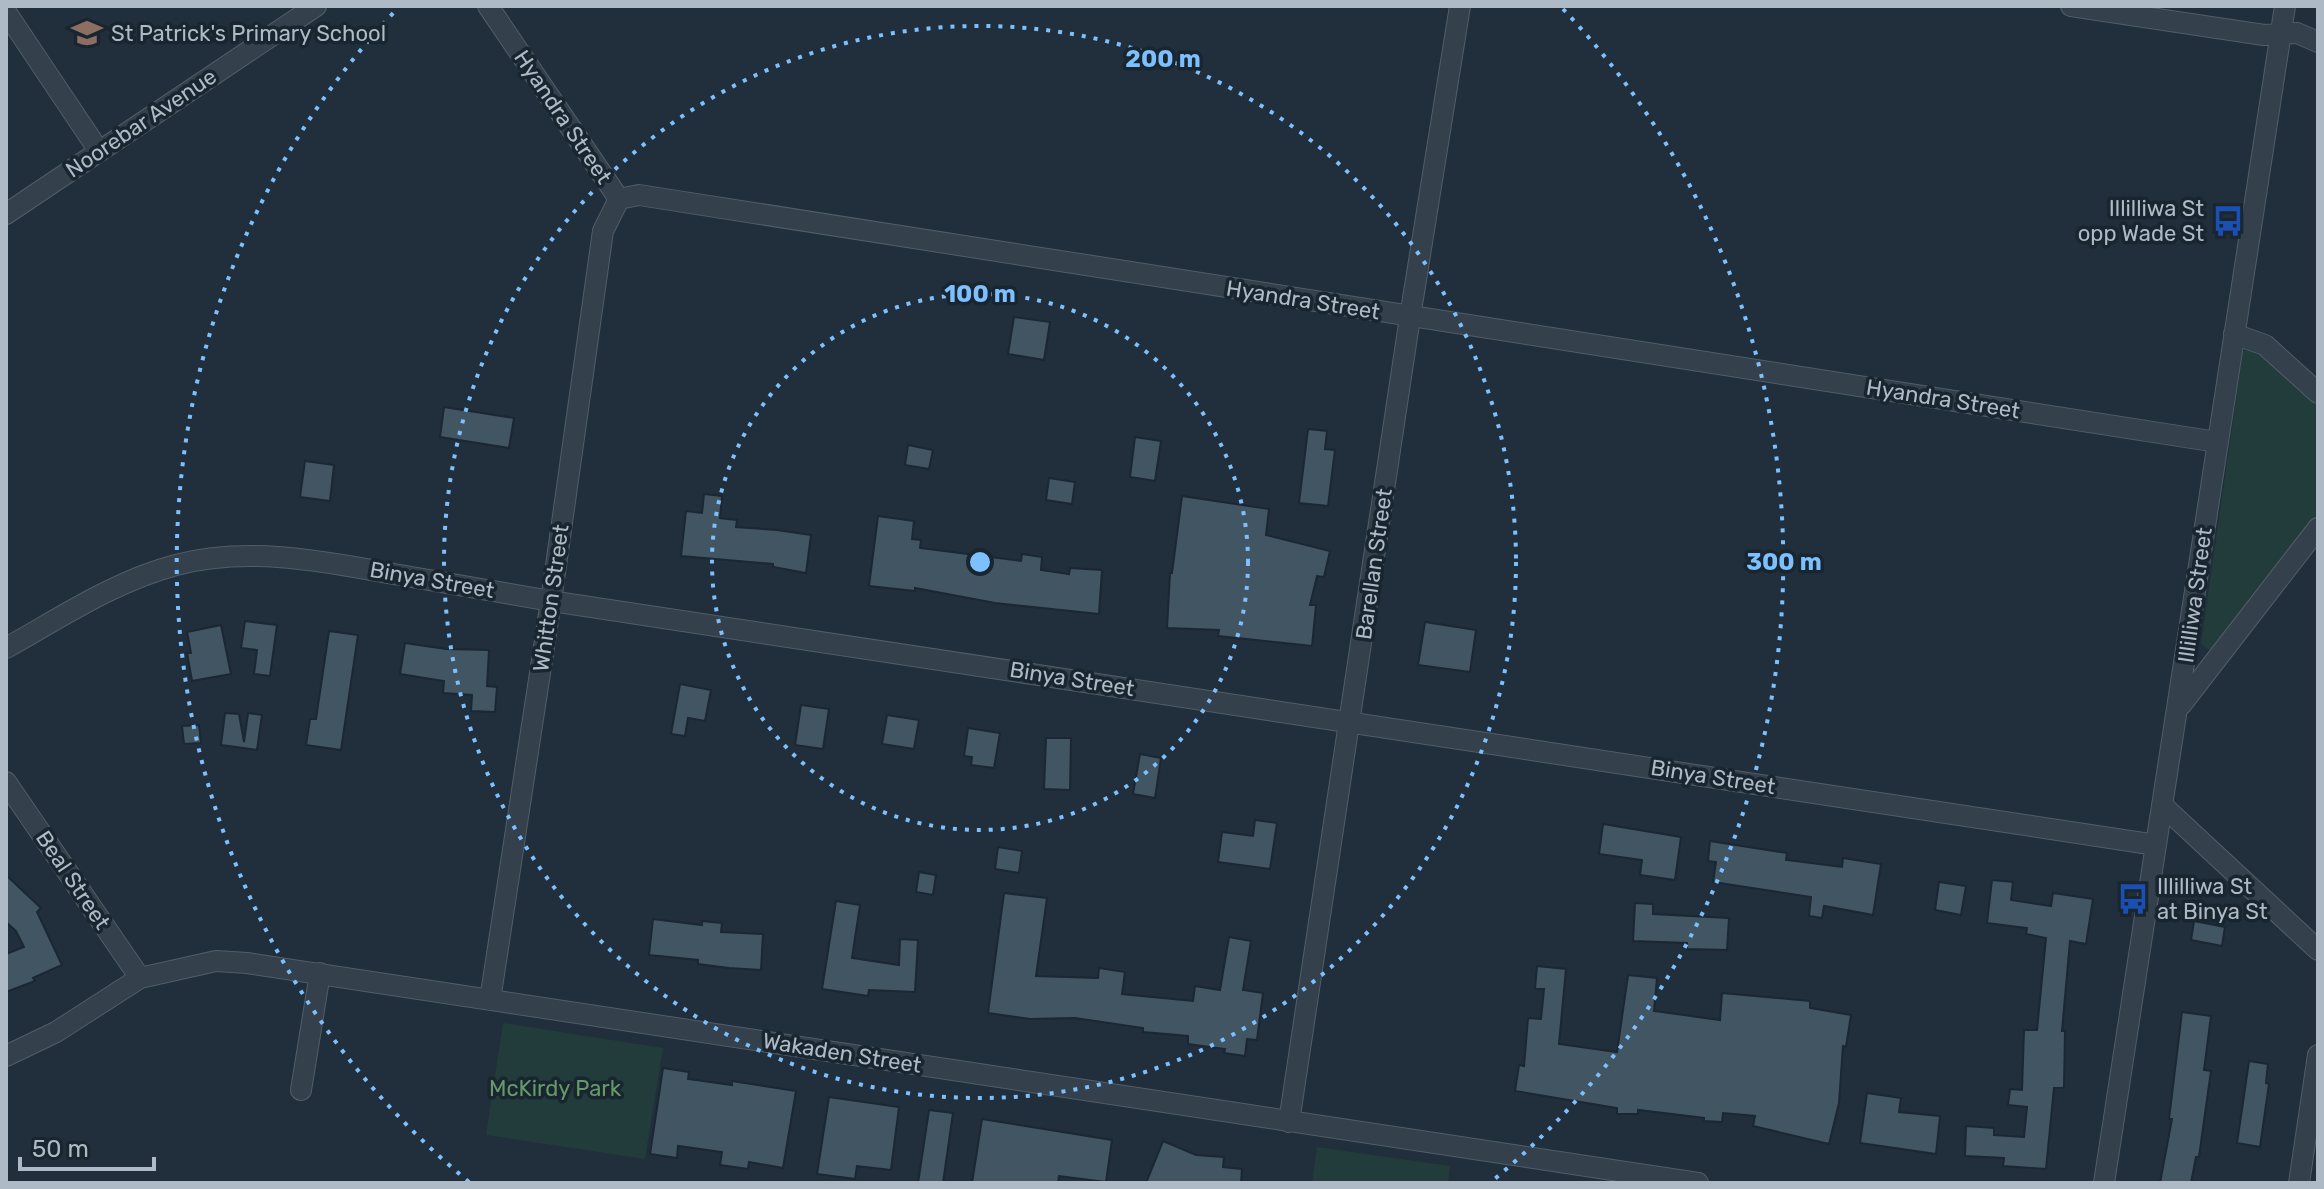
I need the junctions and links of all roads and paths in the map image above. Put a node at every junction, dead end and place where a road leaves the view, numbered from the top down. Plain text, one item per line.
1 (316, 6) edge
2 (488, 6) edge
3 (1460, 6) edge
4 (2071, 6) edge
5 (2285, 6) edge
6 (6, 12) edge
7 (2281, 35) junction
8 (2318, 42) edge
9 (99, 151) junction
10 (619, 199) junction
11 (6, 214) edge
12 (1410, 317) junction
13 (2234, 334) junction
14 (2318, 393) edge
15 (2217, 442) junction
16 (2318, 528) edge
17 (551, 601) junction
18 (6, 648) edge
19 (2178, 707) junction
20 (1350, 721) junction
21 (6, 782) edge
22 (2162, 805) junction
23 (2156, 845) junction
24 (2318, 950) edge
25 (320, 973) junction
26 (140, 978) junction
27 (490, 1000) junction
28 (2318, 1055) edge
29 (6, 1056) edge
30 (301, 1090) dead end
31 (1289, 1122) junction
32 (1698, 1183) edge
33 (2104, 1183) edge
34 (2299, 1183) edge

1 - 9 street, Noorebar Avenue
2 - 10 street, Hyandra Street
3 - 12 street, Barellan Street
4 - 7 street
5 - 7 street, Illilliwa Street
6 - 9 street
7 - 8 street
7 - 13 street, Illilliwa Street
9 - 11 street, Noorebar Avenue
10 - 12 street, Hyandra Street
10 - 17 street, Whitton Street
12 - 15 street, Hyandra Street
12 - 20 street, Barellan Street
13 - 14 street
13 - 15 street, Illilliwa Street
15 - 19 street, Illilliwa Street
16 - 19 street
17 - 18 street, Binya Street
17 - 20 street, Binya Street
17 - 27 street, Whitton Street
19 - 22 street, Illilliwa Street
20 - 23 street, Binya Street
20 - 31 street, Barellan Street
21 - 26 street, Beal Street
22 - 23 street, Illilliwa Street
22 - 24 street
23 - 33 street, Illilliwa Street
25 - 26 street, Wakaden Street
25 - 27 street, Wakaden Street
25 - 30 street
26 - 29 street, Wakaden Street
27 - 31 street, Wakaden Street
28 - 34 street
31 - 32 street, Wakaden Street

